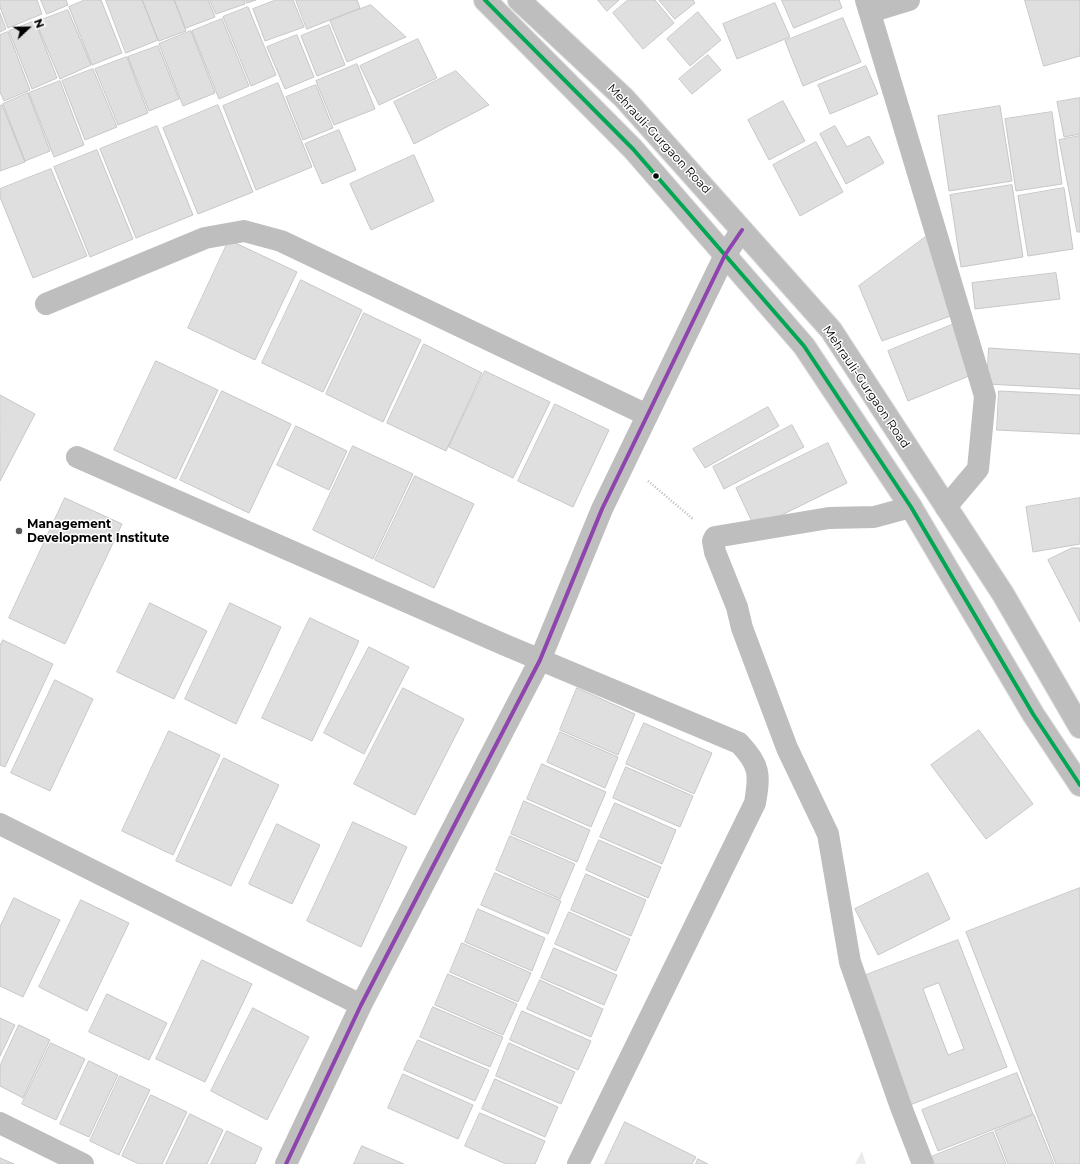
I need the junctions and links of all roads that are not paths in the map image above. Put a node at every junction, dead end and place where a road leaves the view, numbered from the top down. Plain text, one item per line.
1 (485, 0) edge
2 (519, 0) edge
3 (909, 0) edge
4 (868, 6) edge
5 (742, 230) junction
6 (725, 255) junction
7 (46, 304) dead end
8 (647, 415) junction
9 (76, 457) dead end
10 (911, 507) junction
11 (946, 507) junction
12 (540, 660) junction
13 (1080, 726) edge
14 (1080, 785) edge
15 (0, 824) edge
16 (361, 1005) junction
17 (0, 1123) edge
18 (83, 1164) edge
19 (286, 1164) edge
20 (578, 1164) edge
21 (923, 1164) edge

1 - 6 street
2 - 5 street, Mehrauli-Gurgaon Road
3 - 4 street
4 - 11 street
5 - 6 street
5 - 11 street, Mehrauli-Gurgaon Road
6 - 8 street
6 - 10 street
7 - 8 street
8 - 12 street
9 - 12 street
10 - 14 street
10 - 21 street
11 - 13 street, Mehrauli-Gurgaon Road
12 - 16 street
12 - 20 street
15 - 16 street
16 - 19 street
17 - 18 street

